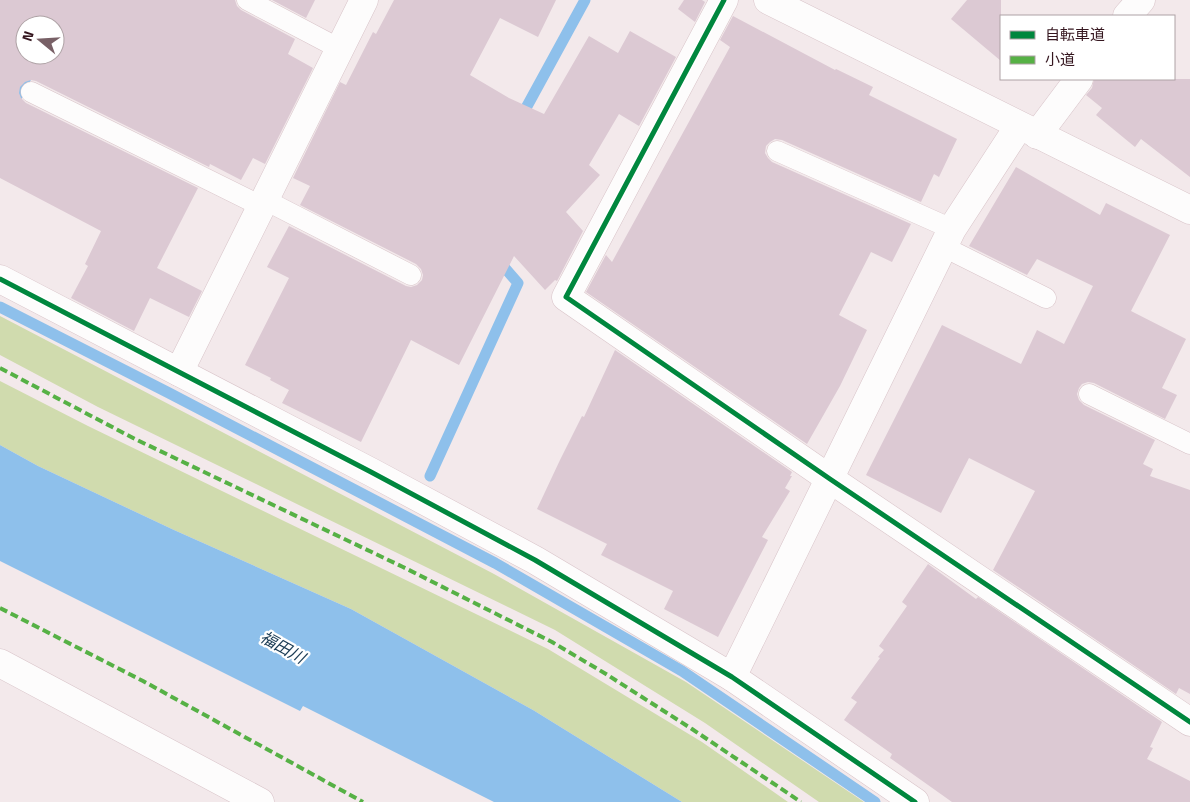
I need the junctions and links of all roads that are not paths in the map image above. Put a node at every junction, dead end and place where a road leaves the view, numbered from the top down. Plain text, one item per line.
1 (247, 0) edge
2 (364, 0) edge
3 (724, 0) edge
4 (768, 0) edge
5 (1142, 0) edge
6 (1128, 15) edge
7 (340, 48) junction
8 (1078, 80) edge
9 (31, 92) dead end
10 (1028, 130) junction
11 (777, 151) dead end
12 (263, 203) junction
13 (1190, 210) edge
14 (948, 238) junction
15 (410, 275) dead end
16 (0, 279) edge
17 (1046, 298) dead end
18 (179, 372) junction
19 (1089, 394) dead end
20 (1190, 444) edge
21 (830, 479) junction
22 (0, 663) edge
23 (732, 677) junction
24 (1190, 722) edge
25 (260, 802) edge
26 (916, 802) edge

1 - 7 lane
2 - 7 street
3 - 21 street
4 - 10 street
5 - 6 street
7 - 12 street
8 - 10 street
9 - 12 lane
10 - 13 street
10 - 14 street
11 - 14 lane
12 - 15 lane
12 - 18 street
14 - 17 lane
14 - 21 street
16 - 18 street
18 - 23 street
19 - 20 lane
21 - 23 street
21 - 24 street
22 - 25 street
23 - 26 street

